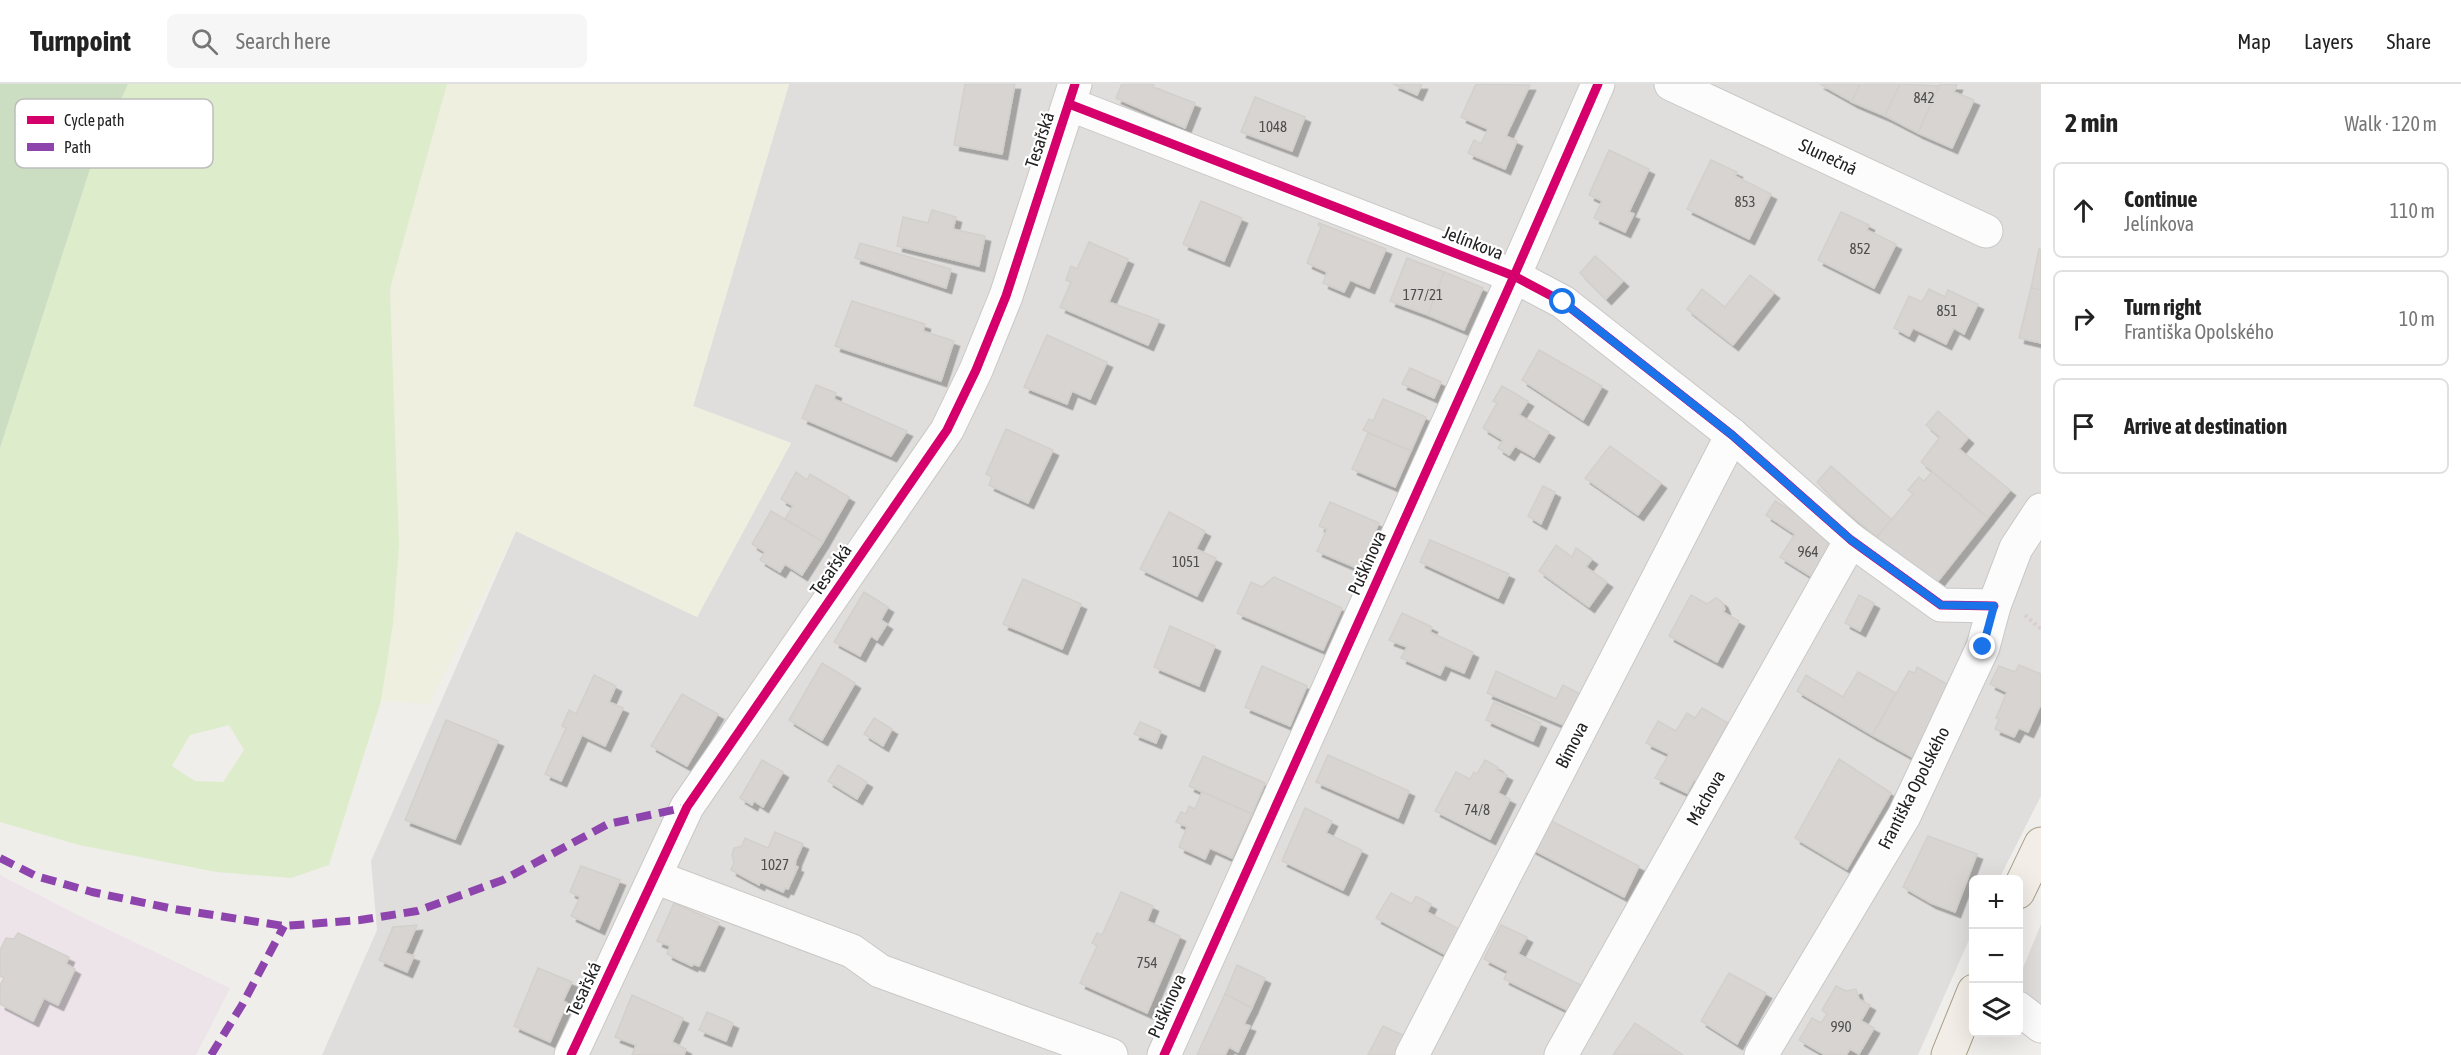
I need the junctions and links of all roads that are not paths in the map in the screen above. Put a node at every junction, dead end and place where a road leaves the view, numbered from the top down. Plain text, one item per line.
1 (1598, 84) edge
2 (1671, 84) edge
3 (1072, 94) edge
4 (1986, 231) dead end
5 (1514, 276) junction
6 (1732, 435) junction
7 (2041, 510) edge
8 (1851, 540) junction
9 (1994, 606) junction
10 (2041, 844) edge
11 (655, 877) junction
12 (2023, 883) edge
13 (1969, 1003) edge
14 (2023, 1011) edge
15 (2041, 1026) edge
16 (571, 1055) edge
17 (1111, 1055) edge
18 (1164, 1055) edge
19 (1412, 1055) edge
20 (1561, 1055) edge
21 (1761, 1055) edge
22 (1948, 1055) edge

1 - 5 street, Puškinova
2 - 4 street, Slunečná
3 - 5 street, Jelínkova
3 - 11 street, Tesařská
5 - 6 street, Jelínkova
5 - 18 street, Puškinova
6 - 8 street, Jelínkova
6 - 19 street, Bímova
7 - 9 street, Františka Opolského
8 - 9 street, Jelínkova
8 - 20 street, Máchova
9 - 21 street, Františka Opolského
10 - 12 main road
11 - 16 street, Tesařská
11 - 17 street
13 - 22 main road
14 - 15 street

